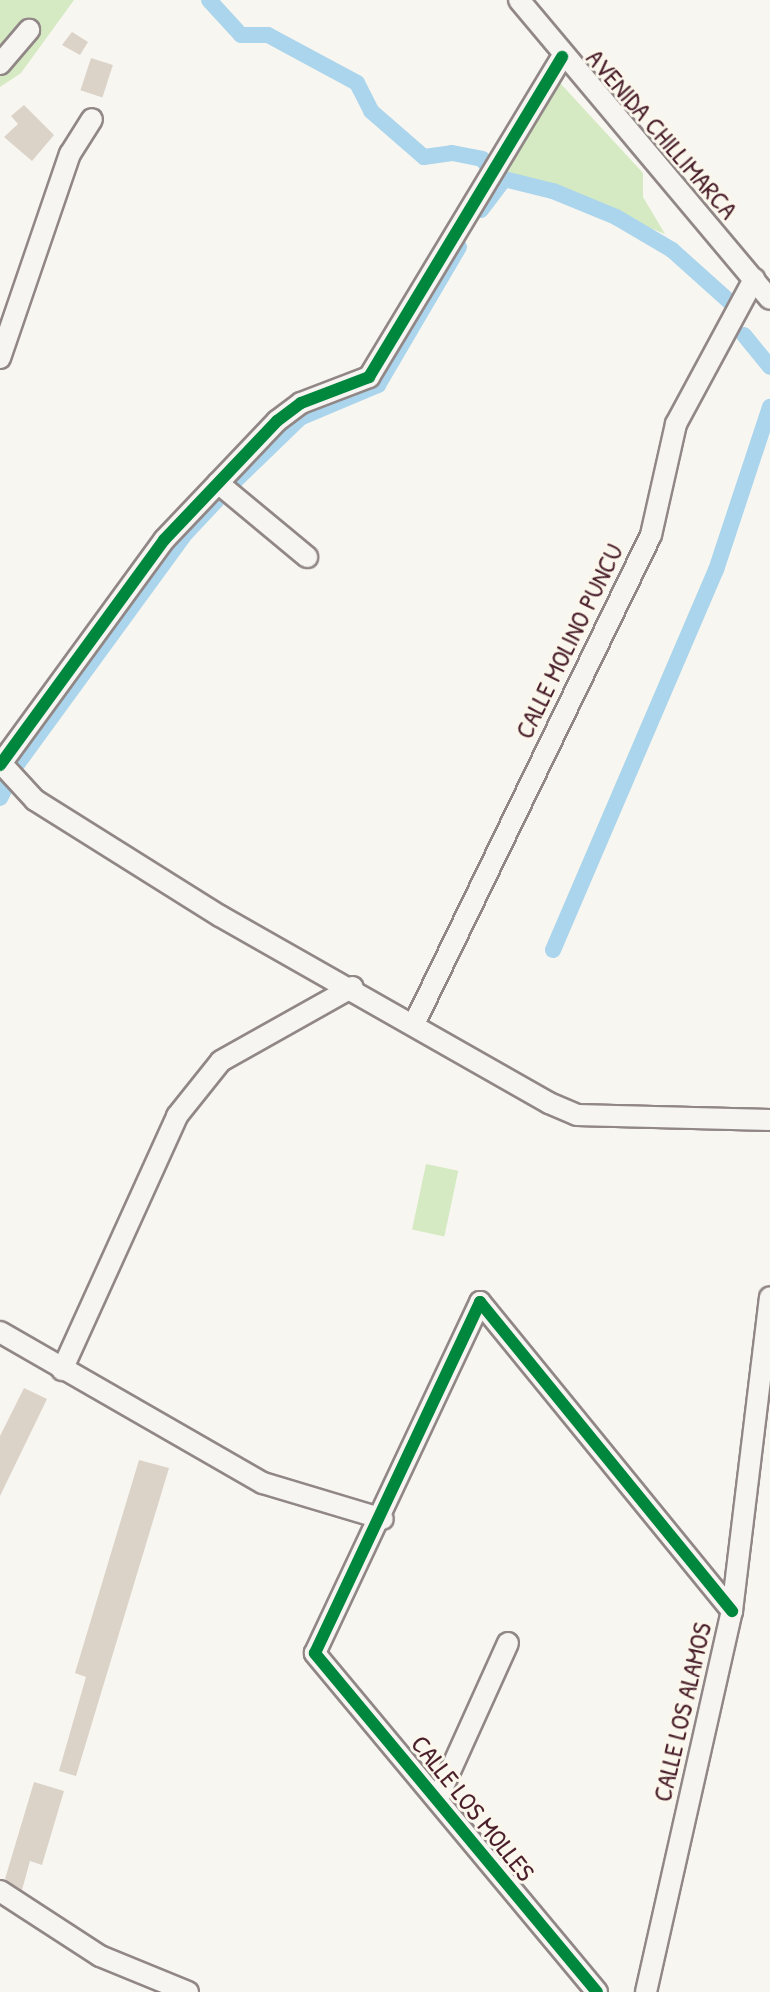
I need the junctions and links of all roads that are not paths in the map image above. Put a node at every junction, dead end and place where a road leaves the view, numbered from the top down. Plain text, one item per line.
1 (519, 0) edge
2 (29, 30) dead end
3 (562, 57) junction
4 (0, 64) edge
5 (92, 119) dead end
6 (754, 279) junction
7 (770, 299) edge
8 (0, 358) edge
9 (218, 483) junction
10 (307, 557) dead end
11 (0, 763) edge
12 (353, 987) junction
13 (415, 1022) junction
14 (770, 1120) edge
15 (770, 1297) edge
16 (0, 1332) edge
17 (62, 1370) junction
18 (383, 1519) junction
19 (732, 1611) junction
20 (508, 1643) dead end
21 (438, 1798) junction
22 (0, 1891) edge
23 (188, 1992) edge
24 (597, 1992) edge
25 (646, 1992) edge

1 - 3 street, AVENIDA CHILLIMARCA
2 - 4 street
3 - 6 street, AVENIDA CHILLIMARCA
3 - 9 street
5 - 8 street
6 - 7 street, AVENIDA CHILLIMARCA
6 - 13 street, CALLE MOLINO PUNCU
9 - 10 street
9 - 11 street
11 - 12 street
12 - 13 street
12 - 17 street
13 - 14 street
15 - 19 street, CALLE LOS ALAMOS
16 - 17 street
17 - 18 street
18 - 19 street
18 - 21 street, CALLE LOS MOLLES
19 - 25 street, CALLE LOS ALAMOS
20 - 21 street
21 - 24 street, CALLE LOS MOLLES
22 - 23 street

